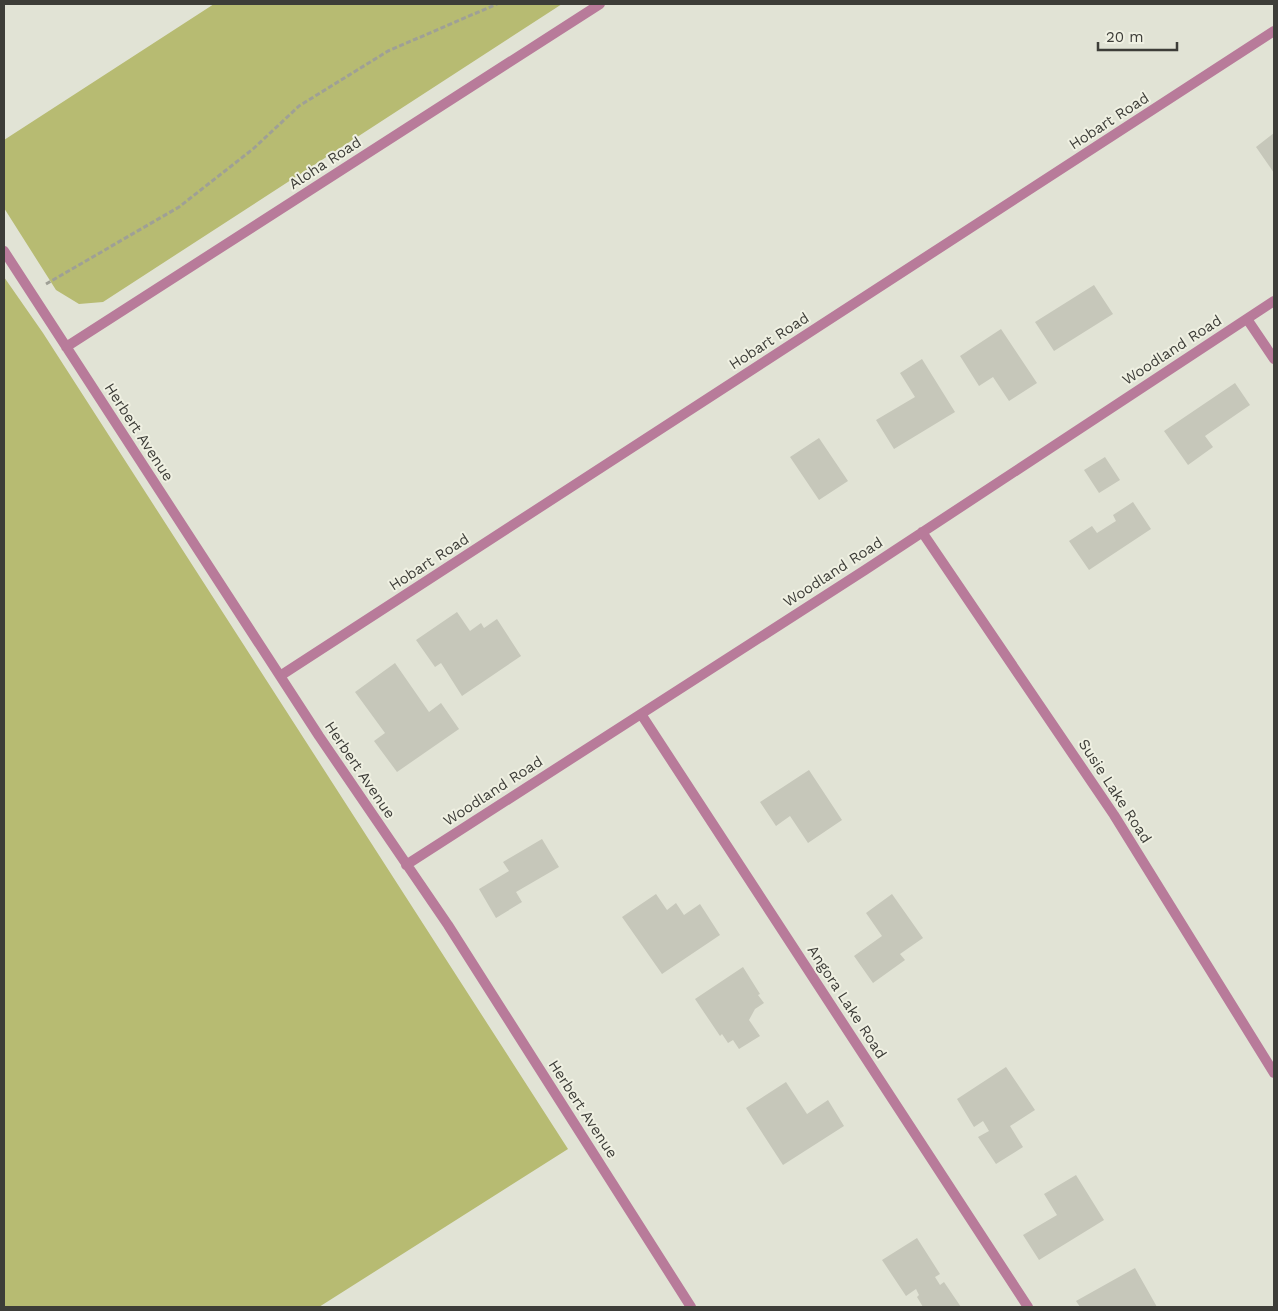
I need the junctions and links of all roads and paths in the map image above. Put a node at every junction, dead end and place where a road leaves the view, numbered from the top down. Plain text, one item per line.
1 (497, 4) edge
2 (600, 4) edge
3 (1274, 31) edge
4 (4, 251) edge
5 (31, 293) junction
6 (1274, 302) edge
7 (1247, 318) junction
8 (66, 347) junction
9 (1274, 359) edge
10 (922, 532) junction
11 (280, 676) junction
12 (641, 714) junction
13 (406, 864) junction
14 (1274, 1072) edge
15 (691, 1307) edge
16 (1028, 1307) edge

1 - 5 path
2 - 8 street, Aloha Road
3 - 11 street, Hobart Road
4 - 5 street, Herbert Avenue
5 - 8 street, Herbert Avenue
6 - 7 street, Woodland Road
7 - 9 street
7 - 10 street, Woodland Road
8 - 11 street, Herbert Avenue
10 - 12 street, Woodland Road
10 - 14 street, Susie Lake Road
11 - 13 street, Herbert Avenue
12 - 13 street, Woodland Road
12 - 16 street, Angora Lake Road
13 - 15 street, Herbert Avenue

